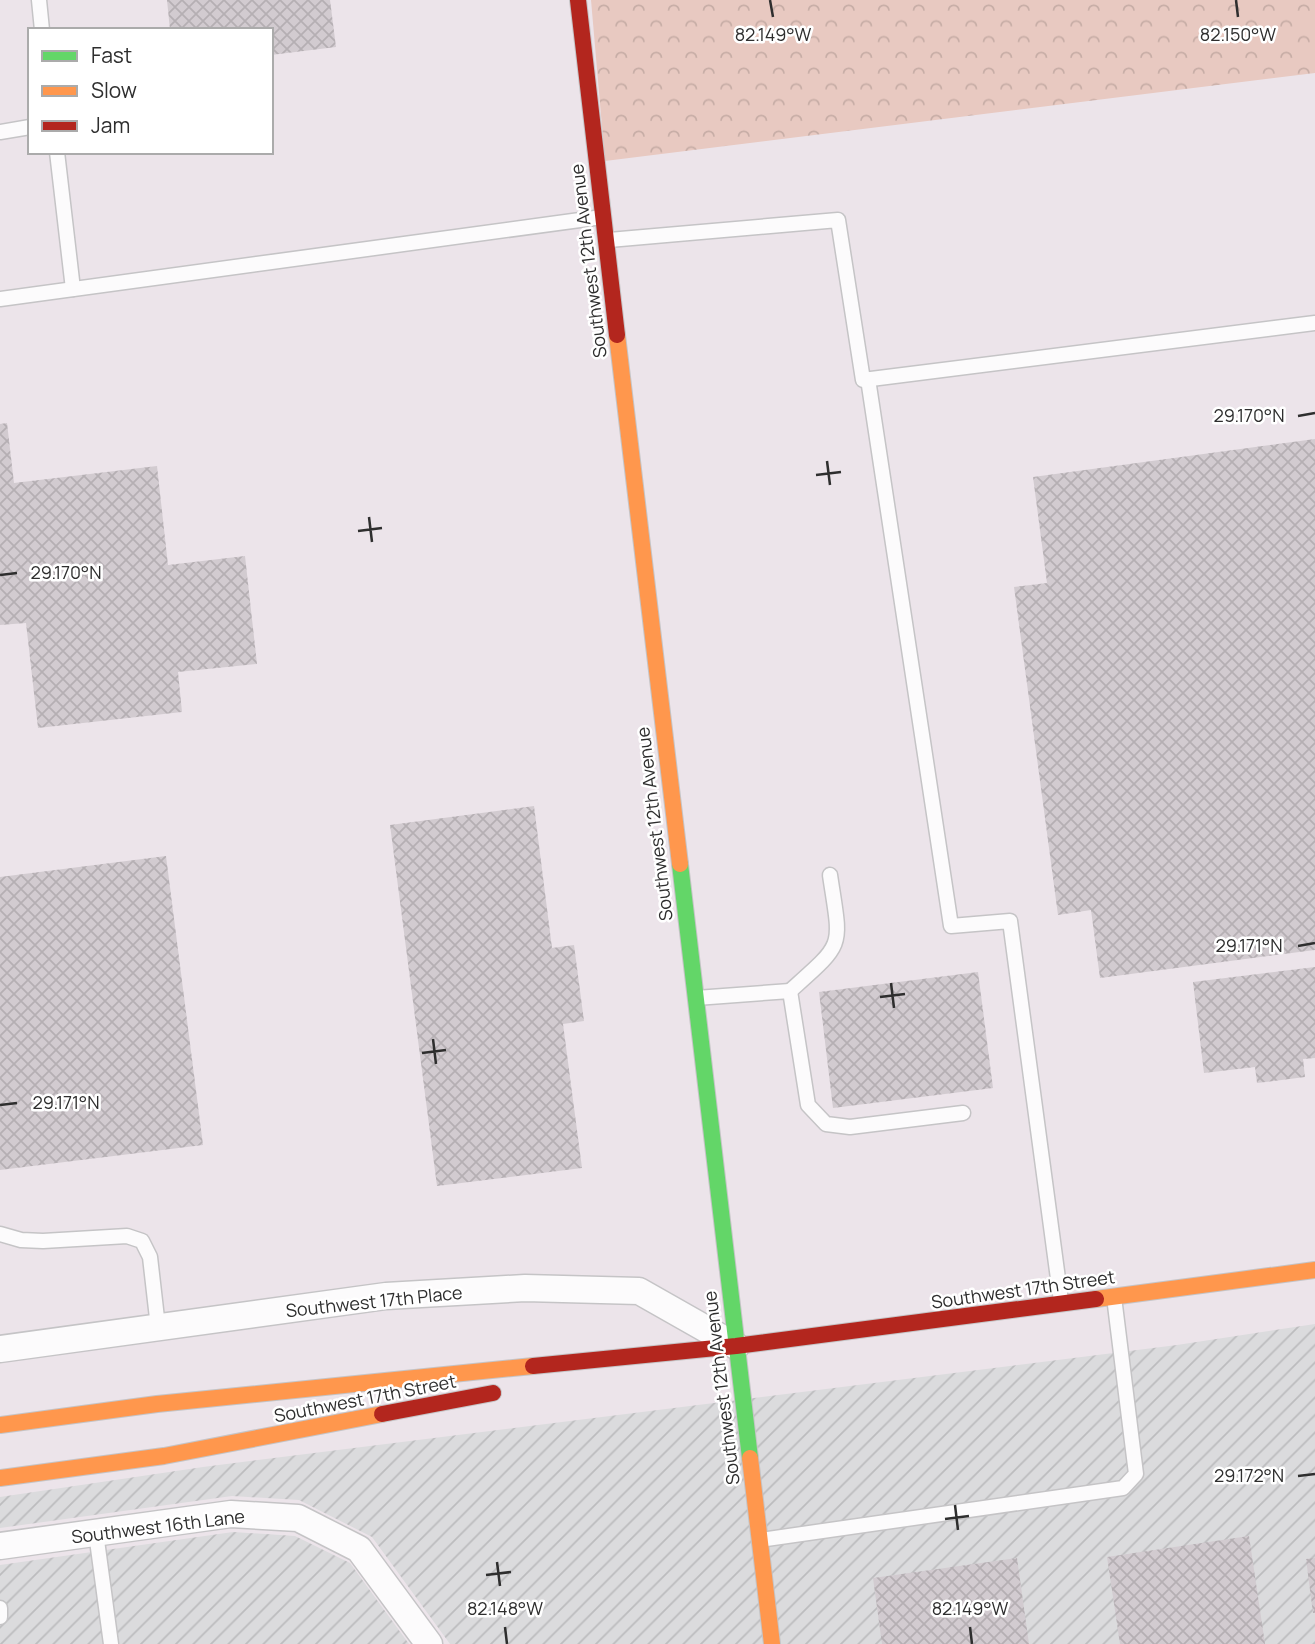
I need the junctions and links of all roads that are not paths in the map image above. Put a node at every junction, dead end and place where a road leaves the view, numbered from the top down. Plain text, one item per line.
1 (39, 0) edge
2 (578, 0) edge
3 (43, 28) edge
4 (28, 127) edge
5 (0, 132) edge
6 (57, 154) edge
7 (602, 217) junction
8 (605, 241) junction
9 (73, 289) junction
10 (0, 299) edge
11 (1315, 323) edge
12 (868, 379) junction
13 (830, 875) dead end
14 (790, 991) junction
15 (694, 998) junction
16 (963, 1113) dead end
17 (0, 1234) edge
18 (1315, 1270) edge
19 (1114, 1296) junction
20 (1061, 1303) junction
21 (158, 1327) junction
22 (736, 1346) junction
23 (0, 1349) edge
24 (559, 1380) dead end
25 (504, 1390) dead end
26 (0, 1425) edge
27 (0, 1478) edge
28 (96, 1533) junction
29 (760, 1540) junction
30 (0, 1546) edge
31 (0, 1608) edge
32 (0, 1616) edge
33 (111, 1644) edge
34 (429, 1644) edge
35 (772, 1644) edge

1 - 3 lane
2 - 7 main road, Southwest 12th Avenue
4 - 5 lane
6 - 9 lane
7 - 8 main road, Southwest 12th Avenue
7 - 9 lane
8 - 12 lane
8 - 15 main road, Southwest 12th Avenue
9 - 10 lane
11 - 12 lane
12 - 20 lane
13 - 14 lane
14 - 15 lane
14 - 16 lane
15 - 22 main road, Southwest 12th Avenue
17 - 21 lane
18 - 19 main road, Southwest 17th Street
19 - 20 main road, Southwest 17th Street
19 - 29 lane
20 - 22 main road, Southwest 17th Street
21 - 22 street, Southwest 17th Place
21 - 23 street, Southwest 17th Place
22 - 24 main road, Southwest 17th Street
22 - 26 main road, Southwest 17th Street
22 - 29 main road, Southwest 12th Avenue
25 - 27 main road, Southwest 17th Street
28 - 30 street, Southwest 16th Lane
28 - 33 lane
28 - 34 street, Southwest 16th Lane
29 - 35 main road, Southwest 12th Avenue
31 - 32 lane

